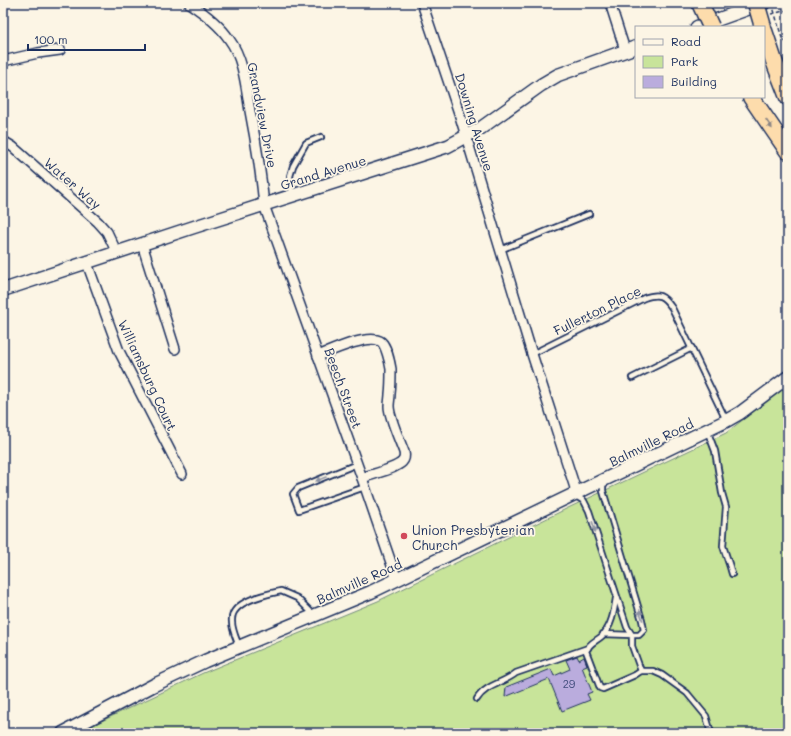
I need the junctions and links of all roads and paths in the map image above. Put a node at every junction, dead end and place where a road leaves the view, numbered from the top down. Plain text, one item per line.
1 (188, 3) edge
2 (422, 3) edge
3 (610, 3) edge
4 (700, 3) edge
5 (756, 3) edge
6 (764, 3) edge
7 (772, 3) edge
8 (699, 26) edge
9 (711, 26) edge
10 (768, 30) edge
11 (788, 44) edge
12 (630, 48) edge
13 (60, 50) dead end
14 (3, 61) edge
15 (788, 96) edge
16 (752, 98) edge
17 (321, 136) dead end
18 (466, 137) junction
19 (3, 141) edge
20 (788, 151) edge
21 (293, 196) junction
22 (264, 205) junction
23 (589, 214) dead end
24 (142, 244) junction
25 (500, 250) junction
26 (117, 253) junction
27 (87, 263) junction
28 (3, 290) edge
29 (692, 348) junction
30 (175, 349) dead end
31 (532, 354) junction
32 (318, 356) junction
33 (788, 377) edge
34 (632, 378) dead end
35 (726, 421) junction
36 (707, 430) junction
37 (357, 464) junction
38 (182, 474) dead end
39 (603, 481) junction
40 (364, 482) junction
41 (576, 494) junction
42 (732, 574) dead end
43 (397, 580) junction
44 (616, 596) junction
45 (316, 616) junction
46 (604, 634) junction
47 (632, 635) junction
48 (239, 647) junction
49 (588, 648) junction
50 (641, 671) junction
51 (477, 699) dead end
52 (85, 727) edge
53 (63, 733) edge
54 (711, 733) edge

1 - 22 street, Grandview Drive
2 - 18 street, Downing Avenue
3 - 12 street
4 - 9 highway, bridge
5 - 10 highway, bridge
6 - 8 street
7 - 10 path, bridge
10 - 11 path
10 - 15 highway
12 - 18 street, Grand Avenue
13 - 14 street
16 -> 20 highway
17 - 21 lane
18 - 21 street, Grand Avenue
18 - 25 street, Downing Avenue
19 - 26 street, Water Way
21 - 22 street, Grand Avenue
22 - 24 street, Grand Avenue
22 - 32 street, Beech Street
23 - 25 lane
24 - 26 street, Grand Avenue
24 - 30 street
25 - 31 street, Downing Avenue
26 - 27 street, Grand Avenue
27 - 28 street, Grand Avenue
27 - 38 street, Williamsburg Court
29 - 31 lane, Fullerton Place
29 - 34 lane
29 - 35 lane, Fullerton Place
31 - 41 street, Downing Avenue
32 - 37 street, Beech Street
32 - 40 street
33 - 35 street, Balmville Road
35 - 36 street, Balmville Road
36 - 39 street, Balmville Road
36 - 42 lane
37 - 40 street, Beech Street
37 -> 40 lane
39 - 41 street, Balmville Road
47 -> 39 lane
40 - 43 street, Beech Street
41 - 43 street, Balmville Road
41 -> 44 lane
43 - 45 street, Balmville Road
44 - 46 lane
44 - 47 lane
45 - 48 street, Balmville Road
45 - 48 lane
46 - 47 lane
46 - 49 lane
47 - 50 lane
48 - 52 street, Balmville Road
49 - 50 lane
49 - 51 lane
50 - 54 lane
52 - 53 street, Balmville Road

